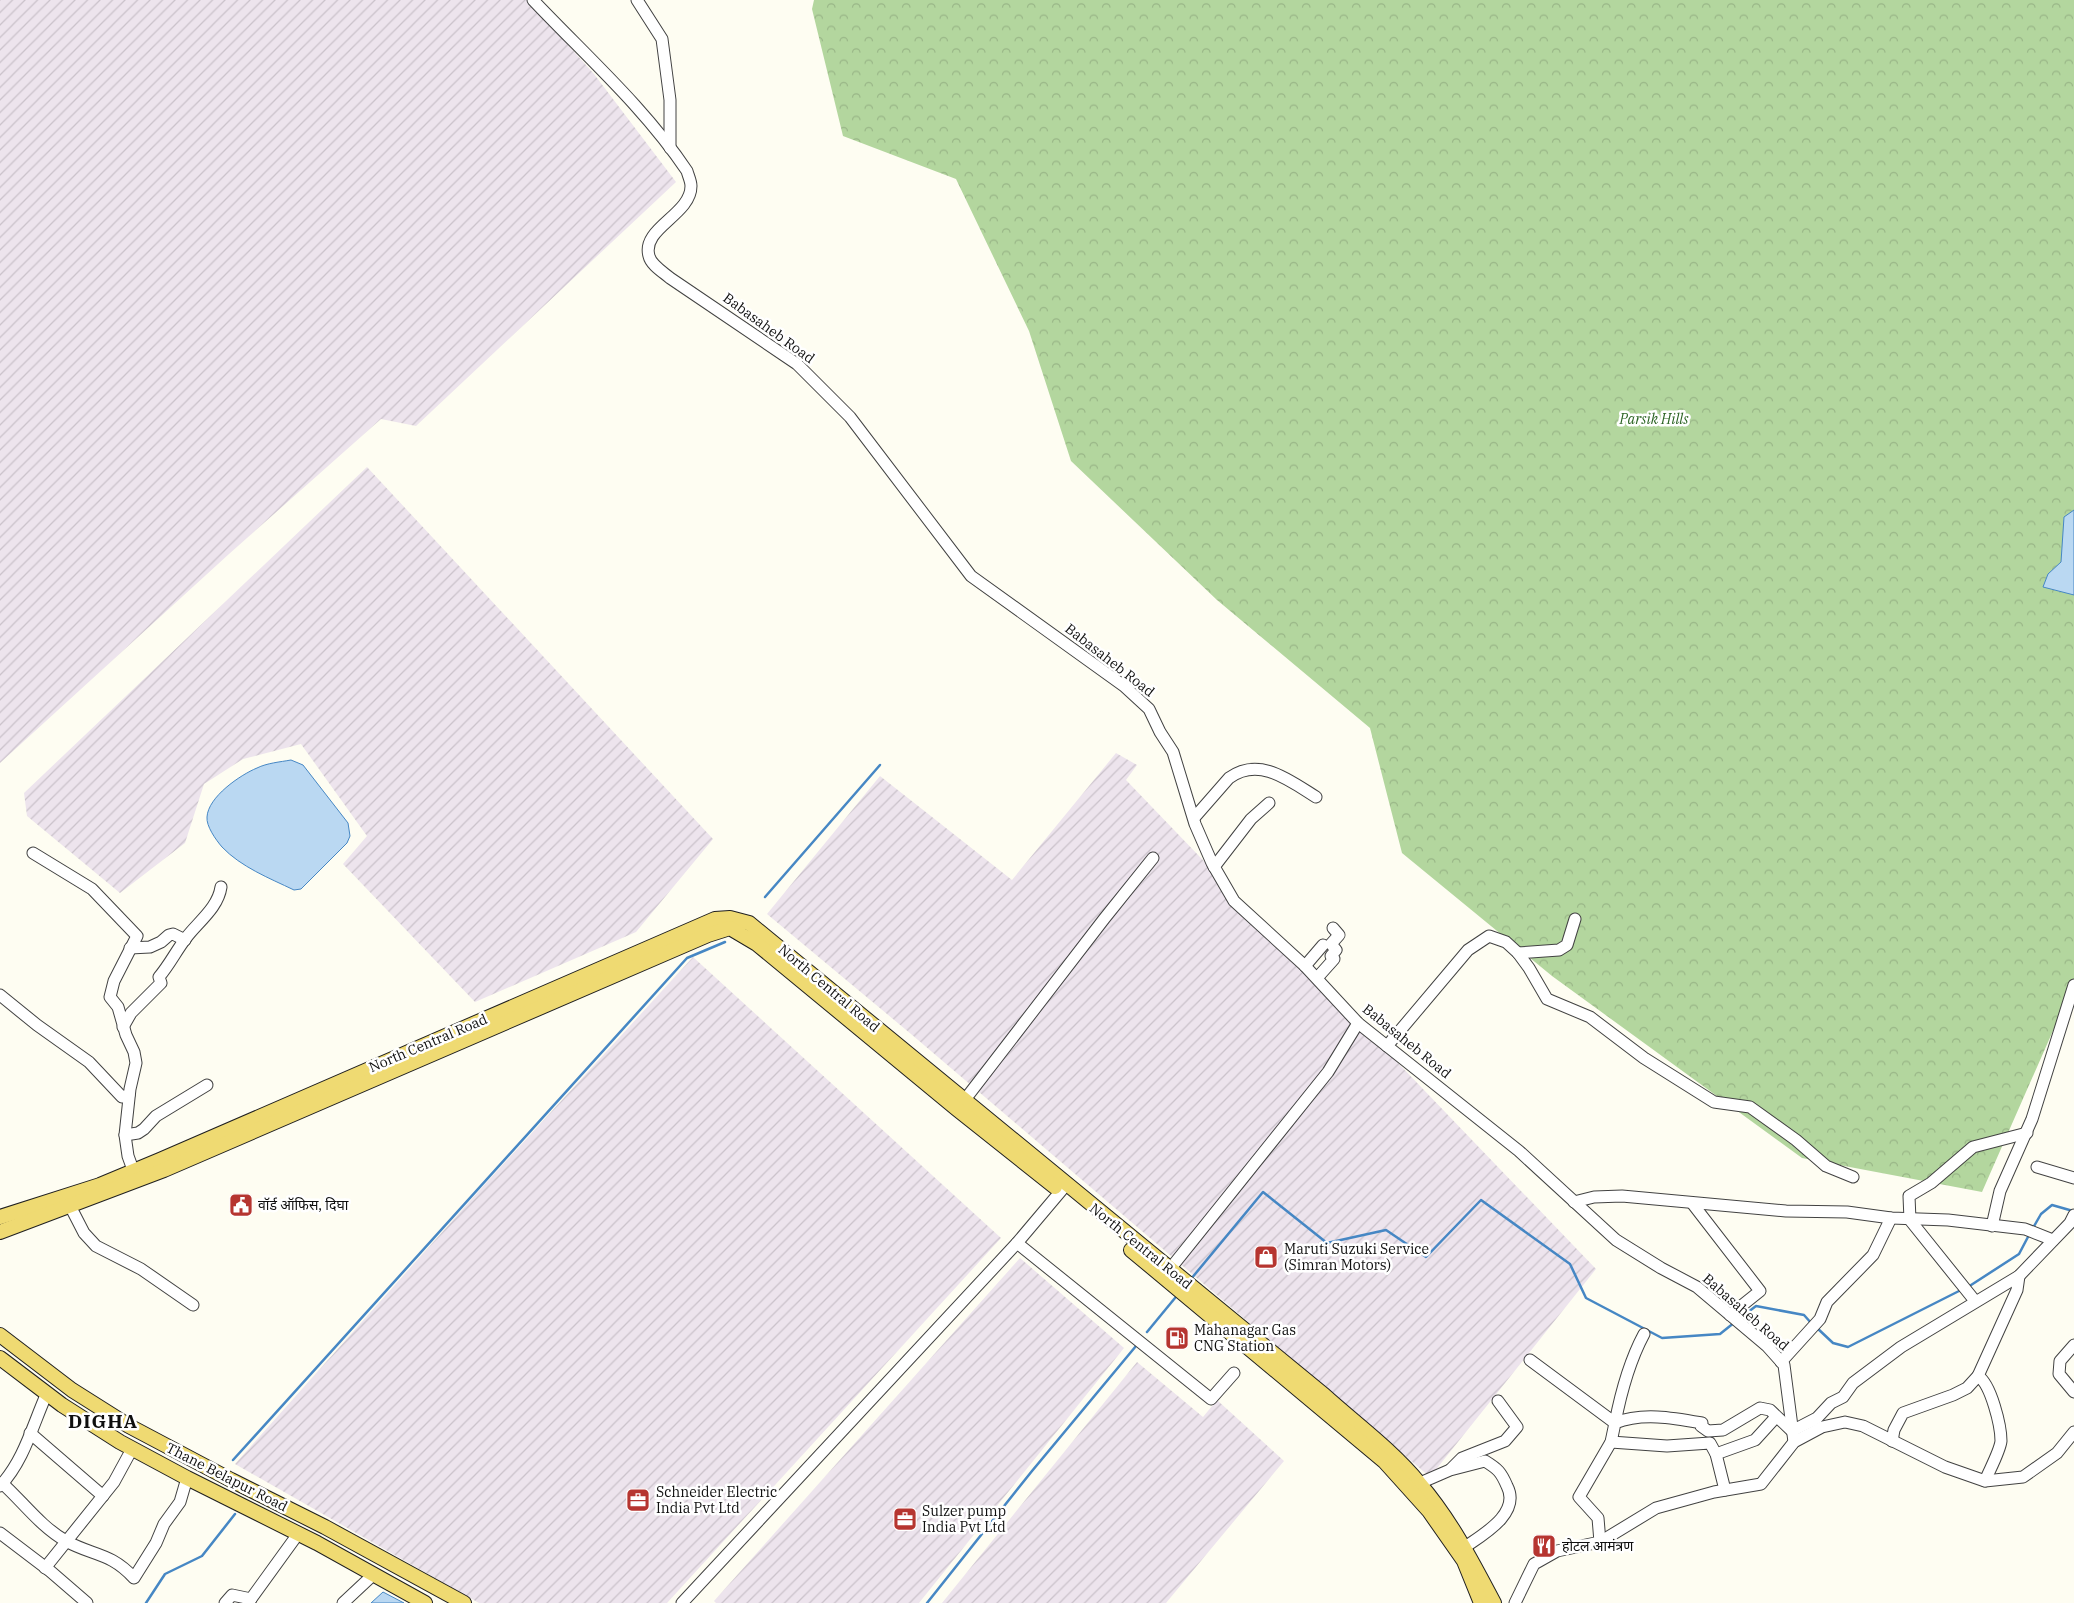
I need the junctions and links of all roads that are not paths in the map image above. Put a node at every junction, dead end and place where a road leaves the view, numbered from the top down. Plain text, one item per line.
1 (533, 0) edge
2 (638, 0) edge
3 (670, 148) junction
4 (1316, 797) dead end
5 (1269, 804) dead end
6 (1194, 818) junction
7 (33, 853) dead end
8 (1153, 858) dead end
9 (1214, 866) junction
10 (221, 887) dead end
11 (1575, 919) dead end
12 (1333, 928) dead end
13 (185, 940) junction
14 (1323, 945) dead end
15 (130, 948) junction
16 (1518, 954) junction
17 (1305, 966) junction
18 (1317, 978) junction
19 (2074, 985) edge
20 (0, 995) edge
21 (1358, 1024) junction
22 (123, 1028) junction
23 (1387, 1046) junction
24 (207, 1085) dead end
25 (129, 1095) junction
26 (961, 1105) junction
27 (2027, 1133) junction
28 (125, 1135) junction
29 (2037, 1168) dead end
30 (135, 1176) junction
31 (1853, 1177) dead end
32 (2074, 1178) edge
33 (1063, 1188) junction
34 (68, 1202) junction
35 (1574, 1202) junction
36 (1692, 1203) junction
37 (0, 1217) edge
38 (1891, 1218) junction
39 (2072, 1219) edge
40 (1910, 1220) junction
41 (1992, 1226) junction
42 (0, 1232) edge
43 (2053, 1240) junction
44 (1017, 1243) junction
45 (1171, 1275) junction
46 (2019, 1276) junction
47 (1968, 1293) junction
48 (193, 1305) dead end
49 (1730, 1315) junction
50 (1644, 1334) dead end
51 (0, 1335) edge
52 (2074, 1345) edge
53 (0, 1358) edge
54 (1530, 1360) dead end
55 (1781, 1362) junction
56 (1234, 1373) dead end
57 (1978, 1376) junction
58 (2074, 1392) edge
59 (47, 1393) junction
60 (1498, 1401) dead end
61 (1776, 1417) junction
62 (1615, 1423) junction
63 (2074, 1432) edge
64 (30, 1433) junction
65 (1709, 1437) junction
66 (1793, 1437) junction
67 (1892, 1441) junction
68 (1611, 1442) junction
69 (132, 1449) junction
70 (1716, 1454) junction
71 (1450, 1470) junction
72 (187, 1478) junction
73 (1985, 1481) junction
74 (1, 1484) edge
75 (1420, 1484) junction
76 (1725, 1490) junction
77 (103, 1496) junction
78 (0, 1533) edge
79 (298, 1534) junction
80 (67, 1542) junction
81 (1600, 1542) junction
82 (1466, 1547) junction
83 (45, 1568) junction
84 (374, 1574) junction
85 (249, 1601) edge
86 (87, 1603) edge
87 (225, 1603) edge
88 (343, 1603) edge
89 (425, 1603) edge
90 (464, 1603) edge
91 (682, 1603) edge
92 (1481, 1603) edge
93 (1494, 1603) edge
94 (1515, 1603) edge

1 - 3 street, Babasaheb Road
2 - 3 street
3 - 6 street, Babasaheb Road
4 - 6 street
5 - 9 street
6 - 9 street, Babasaheb Road
7 - 15 street
8 - 26 street
9 - 17 street, Babasaheb Road
10 - 13 street
11 - 16 street
12 - 18 street
13 - 15 street
13 - 22 street
14 - 17 street
15 - 22 street
16 - 23 street
16 - 31 street
17 - 18 street, Babasaheb Road
18 - 21 street, Babasaheb Road
19 - 27 street
20 - 25 street
21 - 23 street, Babasaheb Road
21 - 45 street
22 - 25 street
23 - 35 street, Babasaheb Road
24 - 28 street
25 - 28 street
26 - 30 main road, North Central Road
26 - 33 main road, North Central Road
27 - 40 street
27 - 41 street
28 - 30 street
29 - 32 street
30 - 34 main road, North Central Road
33 - 44 street
33 - 45 main road, North Central Road
34 - 37 main road, North Central Road
34 - 42 main road, North Central Road
34 - 48 street
35 - 36 street
35 - 49 street, Babasaheb Road
36 - 38 street
36 - 49 street
38 - 40 street
38 - 55 street
39 - 43 street
40 - 41 street
40 - 47 street
41 - 43 street
43 - 46 street
44 - 56 street
44 - 91 street
45 - 75 main road, North Central Road
45 - 92 main road, North Central Road
46 - 47 street
46 - 57 street
47 - 66 street
49 - 55 street, Babasaheb Road
50 - 62 street
51 - 90 main road, Thane Belapur Road
52 - 58 street
53 - 59 main road, Thane Belapur Road
54 - 62 street
55 - 66 street, Babasaheb Road
57 - 67 street
57 - 73 street
59 - 64 street
59 - 69 main road, Thane Belapur Road
60 - 71 street
61 - 65 street
61 - 66 street
61 - 70 street
62 - 65 street
62 - 68 street
63 - 73 street
64 - 74 street
64 - 77 street
65 - 68 street
65 - 70 street
66 - 67 street
66 - 76 street
67 - 73 street
68 - 81 street
69 - 72 main road, Thane Belapur Road
69 - 77 street
70 - 76 street
71 - 75 street
71 - 82 street
72 - 79 main road, Thane Belapur Road
72 - 80 street
74 - 80 street
75 - 82 main road, North Central Road
76 - 81 street
77 - 80 street
78 - 83 street
79 - 84 main road, Thane Belapur Road
79 - 85 street
80 - 83 street
81 - 94 street
82 - 93 main road, North Central Road
83 - 86 street
84 - 88 street
84 - 89 main road, Thane Belapur Road
85 - 87 street

